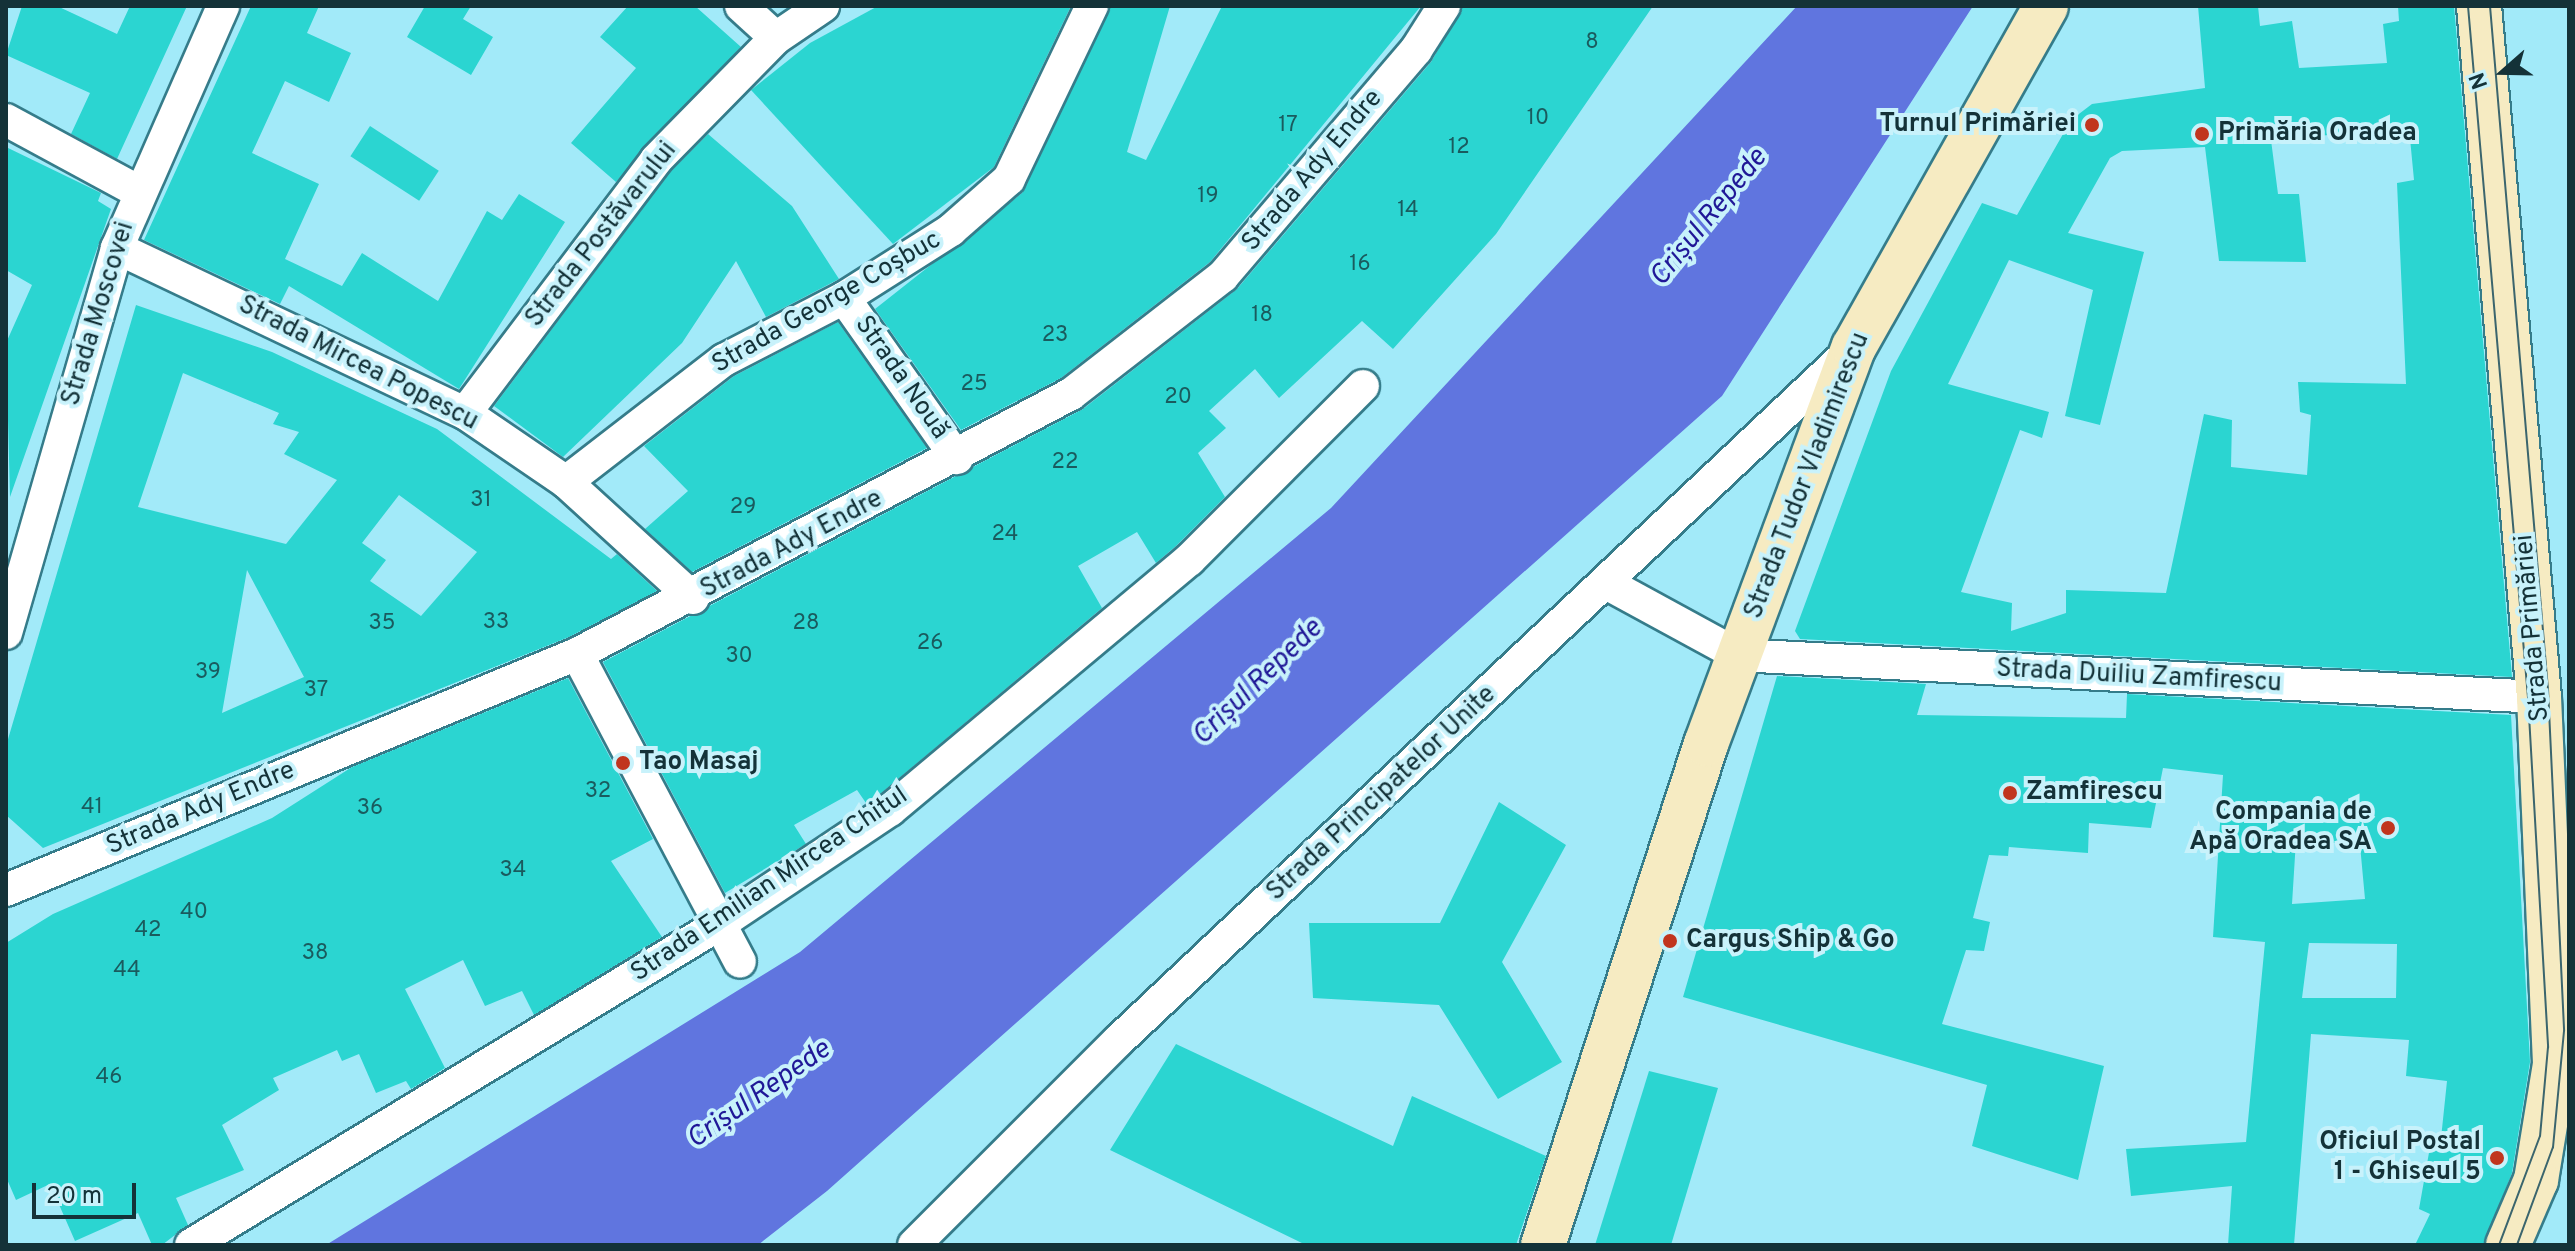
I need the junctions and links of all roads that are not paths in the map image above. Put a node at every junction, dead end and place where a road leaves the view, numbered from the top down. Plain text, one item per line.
1 (223, 6) edge
2 (741, 6) edge
3 (823, 6) edge
4 (1092, 6) edge
5 (1444, 6) edge
6 (2046, 6) edge
7 (2479, 6) edge
8 (776, 38) junction
9 (6, 120) edge
10 (139, 192) junction
11 (117, 248) junction
12 (844, 298) junction
13 (1854, 347) junction
14 (1363, 386) dead end
15 (465, 413) junction
16 (957, 458) junction
17 (566, 482) junction
18 (1608, 584) junction
19 (11, 588) edge
20 (693, 598) junction
21 (6, 633) edge
22 (577, 654) junction
23 (1738, 655) junction
24 (2539, 697) junction
25 (6, 890) edge
26 (718, 925) junction
27 (740, 962) dead end
28 (191, 1245) edge
29 (914, 1245) edge
30 (1543, 1245) edge
31 (2508, 1245) edge

1 - 10 street, Strada Moscovei
2 - 8 street
3 - 8 street, Strada Postăvarului
4 - 12 street, Strada George Coșbuc
5 - 16 street, Strada Ady Endre
6 - 13 street, Strada Tudor Vladimirescu
7 - 24 street, Strada Primăriei
8 - 15 street, Strada Postăvarului
9 - 10 street
10 - 11 street, Strada Moscovei
11 - 15 street, Strada Mircea Popescu
11 - 19 street, Strada Moscovei
12 - 16 street, Strada Nouă
12 - 17 street, Strada George Coșbuc
13 - 18 street, Strada Principatelor Unite
13 - 23 street, Strada Tudor Vladimirescu
14 - 26 street, Strada Emilian Mircea Chitul
15 - 17 street, Strada Mircea Popescu
16 - 20 street, Strada Ady Endre
17 - 20 street, Strada Mircea Popescu
18 - 23 street, Strada Tudor Vladimirescu
18 - 29 street, Strada Principatelor Unite
19 - 21 street, Strada Moscovei
20 - 22 street, Strada Ady Endre
22 - 25 street, Strada Ady Endre
22 - 26 street
23 - 24 street, Strada Duiliu Zamfirescu
23 - 30 street, Strada Tudor Vladimirescu
24 - 31 street, Strada Primăriei
26 - 27 street
26 - 28 street, Strada Emilian Mircea Chitul

